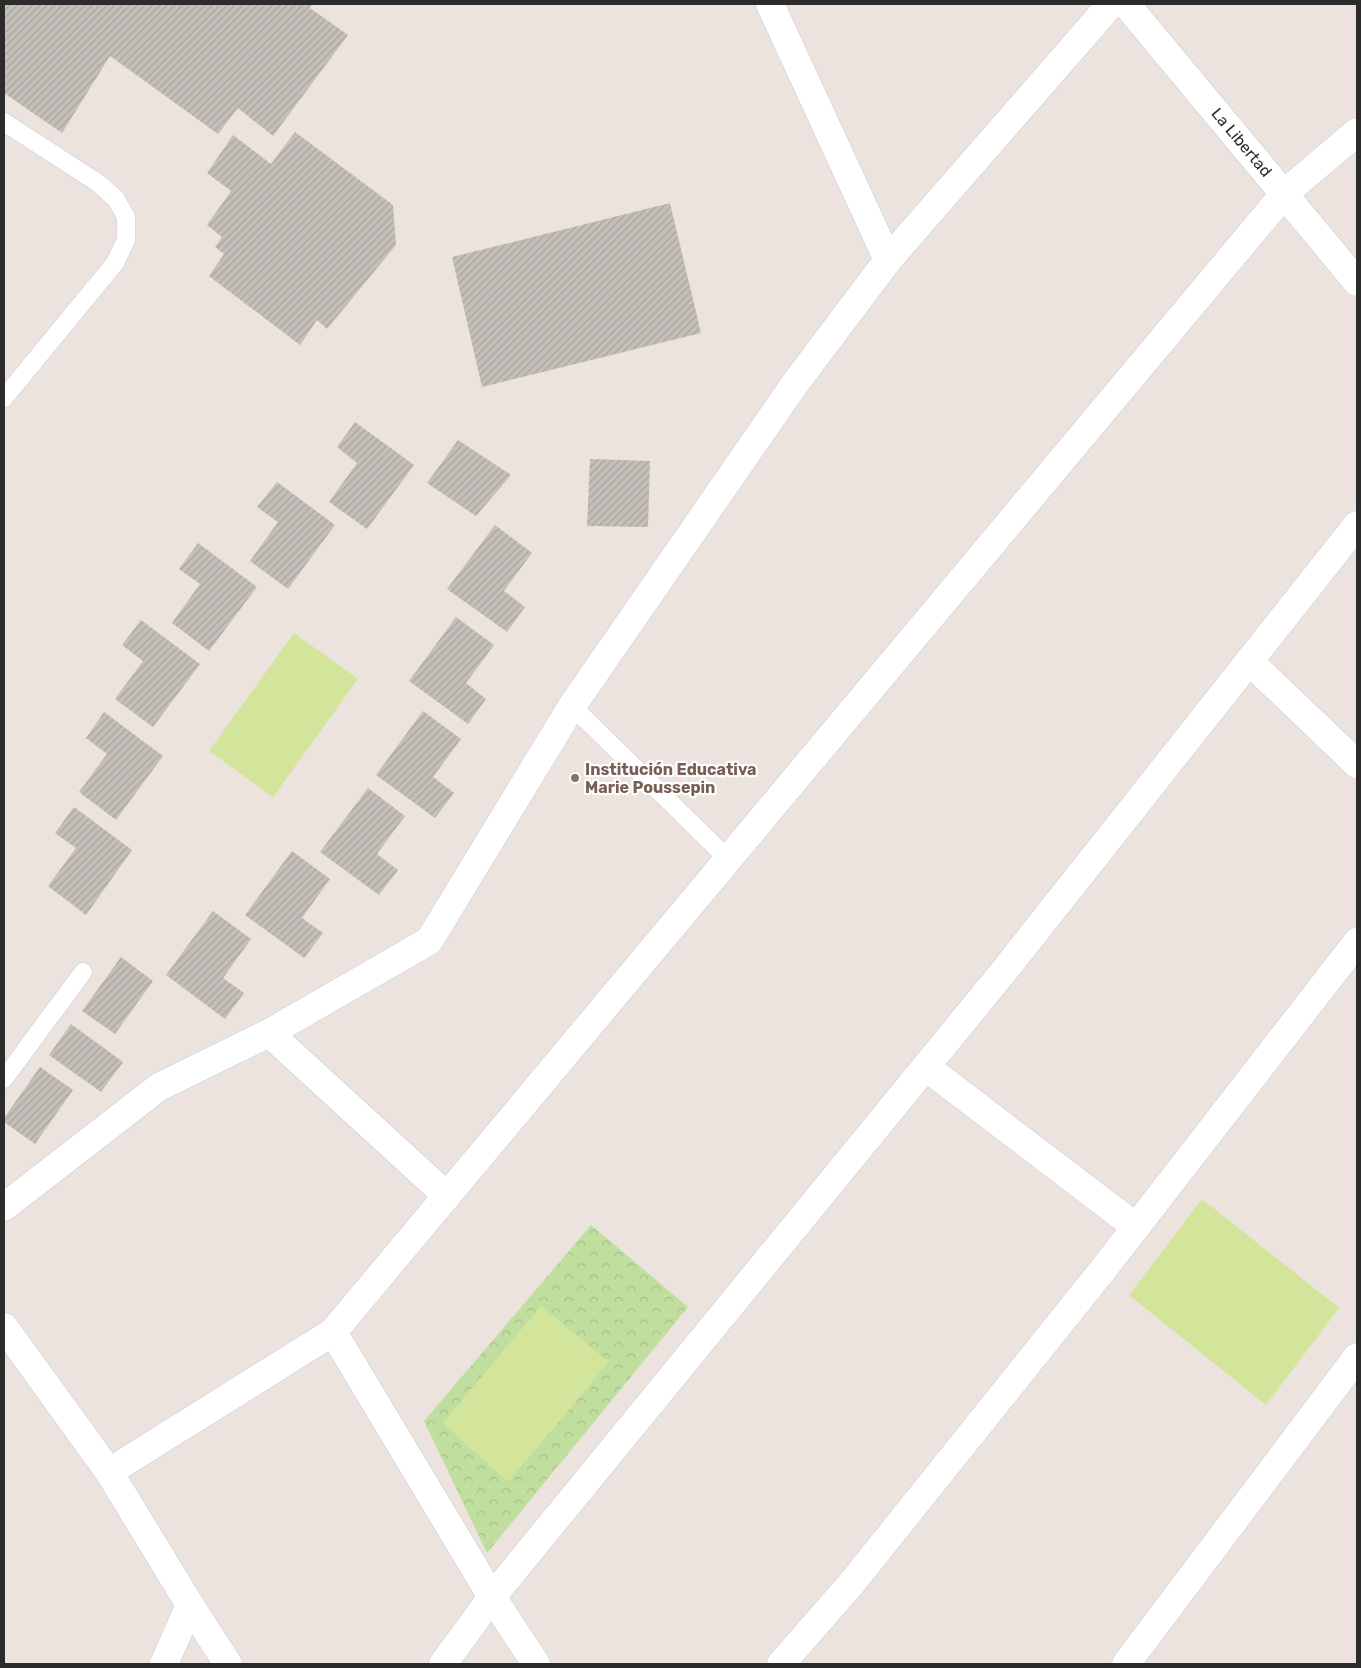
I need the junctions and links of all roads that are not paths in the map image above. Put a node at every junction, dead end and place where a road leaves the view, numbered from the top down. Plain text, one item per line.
1 (770, 4) edge
2 (1112, 4) edge
3 (1126, 4) edge
4 (4, 122) edge
5 (1357, 132) edge
6 (1285, 193) junction
7 (888, 260) junction
8 (1357, 282) edge
9 (4, 398) edge
10 (1357, 525) edge
11 (1249, 662) junction
12 (572, 706) junction
13 (1357, 764) edge
14 (728, 859) junction
15 (1357, 942) edge
16 (82, 972) dead end
17 (269, 1033) junction
18 (926, 1067) junction
19 (4, 1079) edge
20 (447, 1196) junction
21 (4, 1207) edge
22 (1136, 1227) junction
23 (4, 1327) edge
24 (333, 1332) junction
25 (1357, 1357) edge
26 (109, 1472) junction
27 (492, 1597) junction
28 (190, 1605) junction
29 (164, 1664) edge
30 (228, 1664) edge
31 (443, 1664) edge
32 (536, 1664) edge
33 (781, 1664) edge
34 (1126, 1664) edge

1 - 7 street
2 - 7 street
3 - 6 street, La Libertad
4 - 9 lane
5 - 6 street
6 - 8 street, La Libertad
6 - 14 street
7 - 12 street
10 - 11 street
11 - 13 street
11 - 18 street
12 - 14 lane
12 - 17 street
14 - 20 street
15 - 22 street
16 - 19 lane
17 - 20 street
17 - 21 street
18 - 22 street
18 - 27 street
20 - 24 street
22 - 33 street
23 - 26 street
24 - 26 street
24 - 27 street
25 - 34 street
26 - 28 street
27 - 31 street
27 - 32 street
28 - 29 street
28 - 30 street

